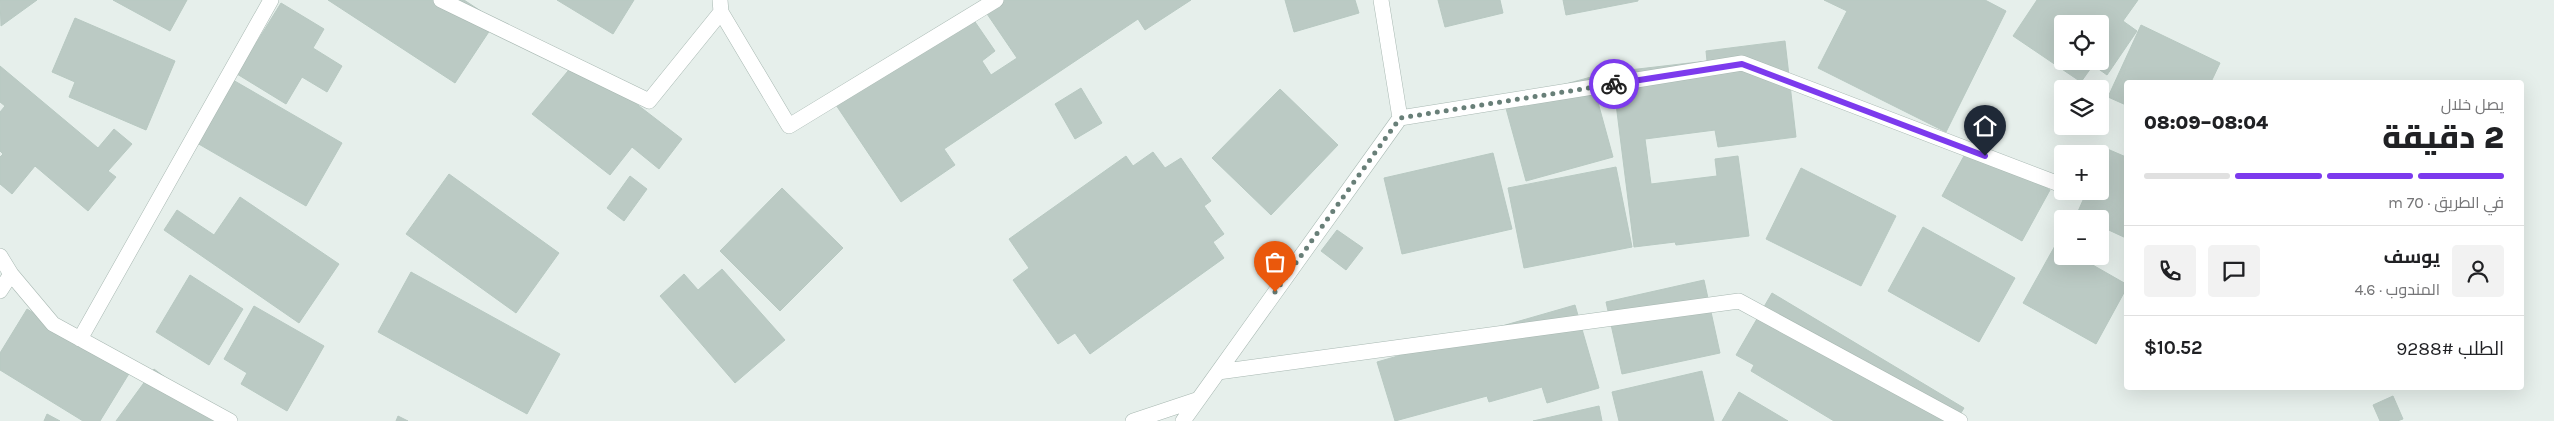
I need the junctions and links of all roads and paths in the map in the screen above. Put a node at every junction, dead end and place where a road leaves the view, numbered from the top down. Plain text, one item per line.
1 (271, 0) edge
2 (441, 0) edge
3 (996, 0) edge
4 (1381, 0) edge
5 (720, 6) edge
6 (1400, 118) junction
7 (2054, 182) edge
8 (0, 256) edge
9 (10, 274) junction
10 (0, 291) edge
11 (80, 339) junction
12 (1218, 372) junction
13 (1199, 399) junction
14 (230, 421) edge
15 (1133, 421) edge
16 (1183, 421) edge
17 (1960, 421) edge

1 - 11 street
2 - 5 street
3 - 5 street
4 - 6 street
6 - 7 street
6 - 12 street
8 - 9 street
9 - 10 street
9 - 11 street
11 - 14 street
12 - 13 street
12 - 17 street
13 - 15 street
13 - 16 street

